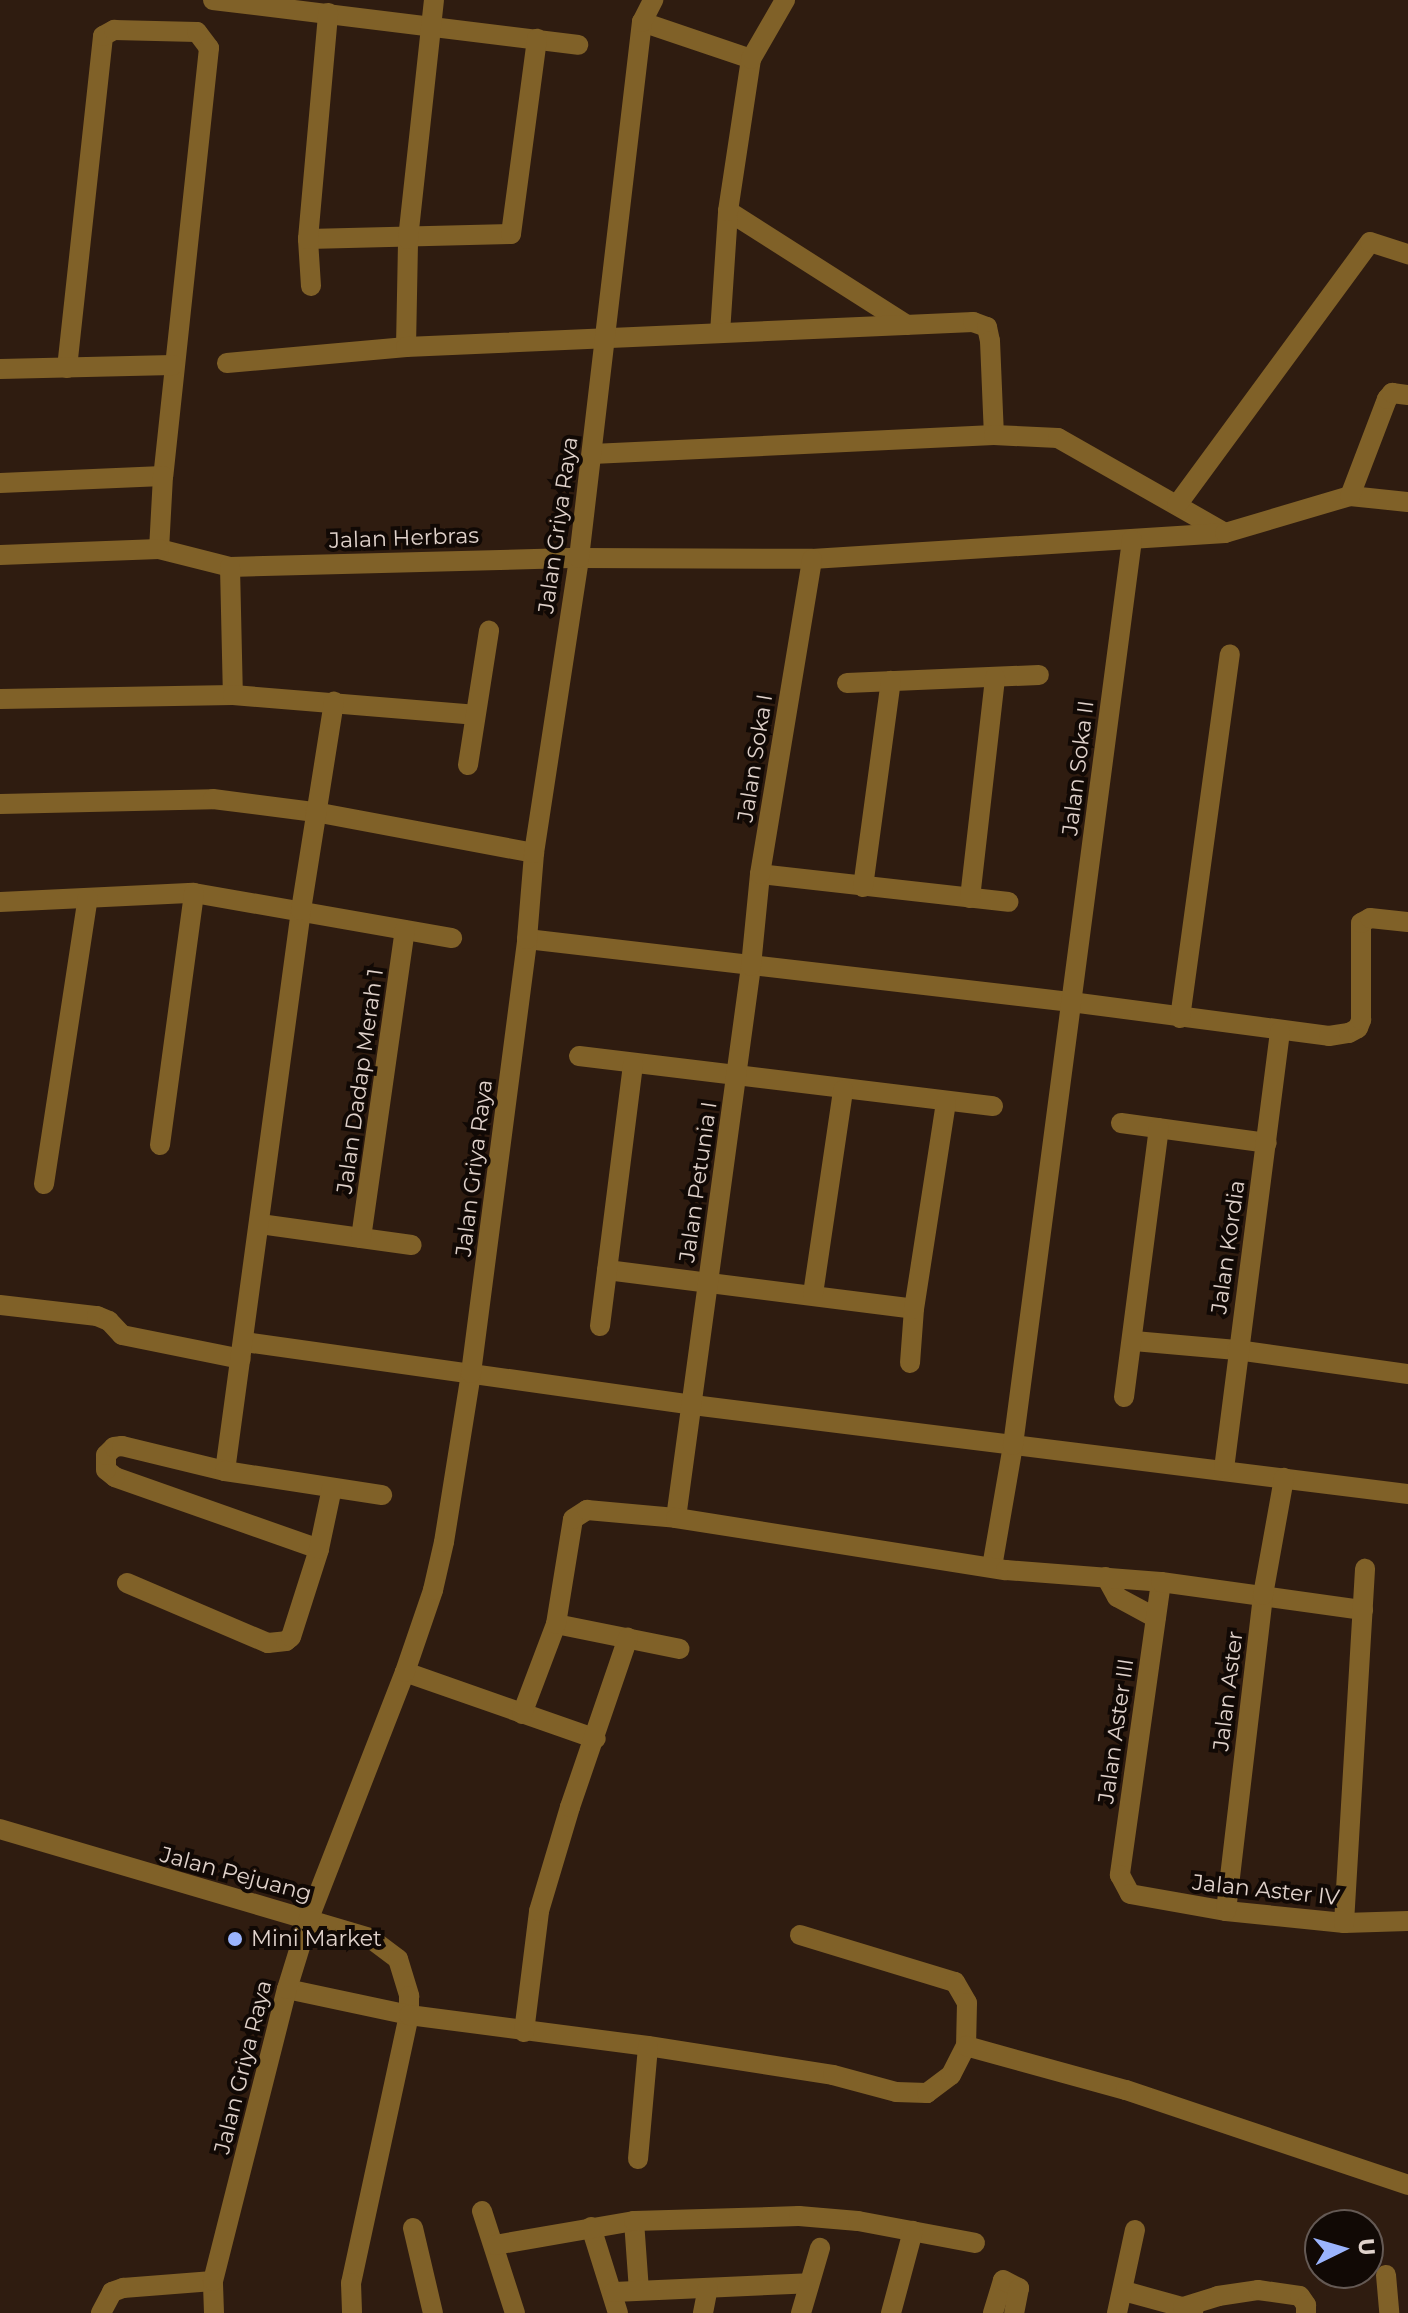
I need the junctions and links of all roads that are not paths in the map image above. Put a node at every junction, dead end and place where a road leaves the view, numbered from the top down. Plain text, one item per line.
1 (213, 0) edge
2 (434, 0) edge
3 (653, 0) edge
4 (785, 0) edge
5 (328, 13) junction
6 (642, 22) junction
7 (431, 25) junction
8 (537, 39) junction
9 (578, 45) dead end
10 (751, 59) junction
11 (728, 211) junction
12 (308, 239) junction
13 (408, 239) junction
14 (1408, 254) edge
15 (311, 286) dead end
16 (907, 325) junction
17 (720, 333) junction
18 (607, 337) junction
19 (406, 347) junction
20 (227, 363) dead end
21 (173, 365) junction
22 (67, 368) junction
23 (0, 369) edge
24 (1408, 395) edge
25 (994, 435) junction
26 (592, 454) junction
27 (163, 476) junction
28 (0, 483) edge
29 (1350, 496) junction
30 (1408, 502) edge
31 (1177, 505) junction
32 (1225, 533) junction
33 (1132, 540) junction
34 (159, 549) junction
35 (0, 555) edge
36 (579, 558) junction
37 (812, 559) junction
38 (230, 567) junction
39 (489, 631) dead end
40 (1230, 654) dead end
41 (1039, 675) dead end
42 (995, 677) junction
43 (891, 681) junction
44 (847, 683) dead end
45 (233, 695) junction
46 (0, 699) edge
47 (334, 702) junction
48 (474, 715) junction
49 (468, 765) dead end
50 (0, 804) edge
51 (315, 812) junction
52 (534, 853) junction
53 (760, 874) junction
54 (863, 887) junction
55 (194, 893) junction
56 (88, 898) junction
57 (970, 898) junction
58 (0, 902) edge
59 (1008, 902) dead end
60 (301, 910) junction
61 (1408, 922) edge
62 (405, 930) junction
63 (452, 938) dead end
64 (527, 939) junction
65 (751, 966) junction
66 (1071, 1002) junction
67 (1180, 1018) junction
68 (1280, 1032) junction
69 (579, 1056) dead end
70 (633, 1064) junction
71 (736, 1075) junction
72 (843, 1090) junction
73 (946, 1102) junction
74 (993, 1106) dead end
75 (1121, 1123) dead end
76 (1159, 1128) junction
77 (1267, 1143) junction
78 (160, 1145) dead end
79 (44, 1184) dead end
80 (260, 1224) junction
81 (361, 1238) junction
82 (412, 1245) dead end
83 (607, 1270) junction
84 (708, 1283) junction
85 (813, 1294) junction
86 (0, 1305) edge
87 (914, 1309) junction
88 (600, 1326) dead end
89 (1134, 1341) junction
90 (243, 1350) junction
91 (1237, 1350) junction
92 (910, 1363) dead end
93 (471, 1373) junction
94 (1408, 1374) edge
95 (1124, 1397) dead end
96 (693, 1405) junction
97 (1013, 1445) junction
98 (1224, 1469) junction
99 (225, 1471) junction
100 (1284, 1478) junction
101 (332, 1488) junction
102 (1408, 1494) edge
103 (382, 1495) dead end
104 (676, 1518) junction
105 (319, 1549) junction
106 (992, 1567) junction
107 (1365, 1569) dead end
108 (1106, 1577) junction
109 (1161, 1582) junction
110 (127, 1583) dead end
111 (1263, 1595) junction
112 (1363, 1610) junction
113 (1156, 1618) junction
114 (556, 1624) junction
115 (628, 1638) junction
116 (680, 1649) dead end
117 (405, 1672) junction
118 (522, 1714) junction
119 (596, 1739) junction
120 (0, 1829) edge
121 (1124, 1886) joint
122 (1226, 1911) junction
123 (309, 1918) junction
124 (1408, 1921) edge
125 (1344, 1923) junction
126 (800, 1935) dead end
127 (287, 1989) junction
128 (409, 2015) junction
129 (524, 2032) junction
130 (648, 2046) junction
131 (966, 2046) junction
132 (638, 2159) dead end
133 (1408, 2185) edge
134 (482, 2211) dead end
135 (634, 2221) junction
136 (591, 2227) junction
137 (413, 2228) dead end
138 (1135, 2230) dead end
139 (913, 2231) junction
140 (975, 2243) dead end
141 (495, 2245) junction
142 (820, 2248) dead end
143 (1386, 2275) dead end
144 (213, 2281) junction
145 (809, 2283) junction
146 (708, 2288) junction
147 (639, 2290) junction
148 (1124, 2291) junction
149 (614, 2292) junction
150 (1016, 2304) edge
151 (1183, 2307) junction
152 (101, 2313) edge
153 (214, 2313) edge
154 (352, 2313) edge
155 (433, 2313) edge
156 (515, 2313) edge
157 (618, 2313) edge
158 (703, 2313) edge
159 (801, 2313) edge
160 (891, 2313) edge
161 (993, 2313) edge
162 (1117, 2313) edge
163 (1203, 2313) edge
164 (1306, 2313) edge
165 (1389, 2313) edge

1 - 5 street
2 - 7 street
3 - 6 street, Jalan Griya Raya
4 - 10 street
5 - 7 street
5 - 12 street
6 - 10 street
6 - 18 street, Jalan Griya Raya
7 - 8 street
7 - 13 street
8 - 9 street
8 - 13 street
10 - 11 street
11 - 16 street
11 - 17 street
12 - 13 street
12 - 15 street
13 - 19 street
14 - 31 street
16 - 17 street
16 - 25 street
17 - 18 street
18 - 19 street
18 - 26 street, Jalan Griya Raya
19 - 20 street
21 - 22 street
21 - 22 street
21 - 27 street
22 - 23 street
24 - 29 street
25 - 26 street
25 - 31 street
26 - 36 street, Jalan Griya Raya
27 - 28 street
27 - 34 street
29 - 30 street
29 - 32 street, Jalan Herbras
31 - 32 street
32 - 33 street, Jalan Herbras
33 - 37 street, Jalan Herbras
33 - 66 street, Jalan Soka II
34 - 35 street, Jalan Herbras
34 - 38 street, Jalan Herbras
36 - 37 street, Jalan Herbras
36 - 38 street, Jalan Herbras
36 - 52 street, Jalan Griya Raya
37 - 53 street, Jalan Soka I
38 - 45 street
39 - 48 street
40 - 67 street
41 - 42 street
42 - 43 street
42 - 57 street
43 - 44 street
43 - 54 street
45 - 46 street
45 - 47 street
47 - 48 street
47 - 51 street
48 - 49 street
50 - 51 street
51 - 52 street
51 - 60 street
52 - 64 street, Jalan Griya Raya
53 - 54 street
53 - 65 street, Jalan Soka I
54 - 57 street
55 - 56 street
55 - 60 street
55 - 78 street
56 - 58 street
56 - 79 street
57 - 59 street
60 - 62 street
60 - 80 street
61 - 68 street
62 - 63 street
62 - 81 street, Jalan Dadap Merah 1
64 - 65 street
64 - 93 street, Jalan Griya Raya
65 - 66 street
65 - 71 street, Jalan Petunia I
66 - 67 street
66 - 97 street, Jalan Soka II
67 - 68 street
68 - 77 street, Jalan Kordia
69 - 70 street
70 - 71 street
70 - 83 street
71 - 72 street
71 - 84 street, Jalan Petunia I
72 - 73 street
72 - 85 street
73 - 74 street
73 - 87 street
75 - 76 street
76 - 77 street
76 - 89 street
77 - 91 street, Jalan Kordia
80 - 81 street
80 - 90 street
81 - 82 street
83 - 84 street
83 - 88 street
84 - 85 street
84 - 96 street, Jalan Petunia I
85 - 87 street
86 - 90 street
87 - 92 street
89 - 91 street
89 - 95 street
90 - 93 street
90 - 99 street
91 - 94 street
91 - 98 street, Jalan Kordia
93 - 96 street
93 - 117 street, Jalan Griya Raya
96 - 97 street
96 - 104 street, Jalan Petunia I
97 - 98 street
97 - 106 street, Jalan Soka II
98 - 100 street
99 - 101 street
99 - 105 street
100 - 102 street
100 - 111 street, Jalan Aster
101 - 103 street
101 - 105 street
104 - 106 street
104 - 114 street
105 - 110 street
106 - 108 street
107 - 112 street
108 - 109 street
108 - 113 street
109 - 111 street
109 - 113 street, Jalan Aster III
111 - 112 street
111 - 122 street, Jalan Aster
112 - 125 street
113 - 121 street, Jalan Aster III
114 - 115 street
114 - 118 street
115 - 116 street
115 - 119 street
117 - 118 street
117 - 123 street, Jalan Griya Raya
118 - 119 street
119 - 129 street
120 - 123 street, Jalan Pejuang
121 - 122 street, Jalan Aster IV
122 - 125 street, Jalan Aster IV
123 - 127 street, Jalan Griya Raya
123 - 128 street, Jalan Pejuang
124 - 125 street, Jalan Aster IV
126 - 131 street
127 - 128 street
127 - 144 street, Jalan Griya Raya
128 - 129 street
128 - 154 street
129 - 130 street
130 - 131 street
130 - 132 street
131 - 133 street
134 - 141 street
135 - 136 street
135 - 139 street
135 - 147 street
136 - 141 street
136 - 149 street
137 - 155 street
138 - 148 street
139 - 140 street
139 - 160 street
141 - 156 street
142 - 145 street
143 - 165 street
144 - 152 street
144 - 153 street, Jalan Griya Raya
145 - 146 street
145 - 159 street
146 - 147 street
146 - 158 street
147 - 149 street
148 - 151 street
148 - 162 street
149 - 157 street
150 - 161 street
151 - 163 street
151 - 164 street

